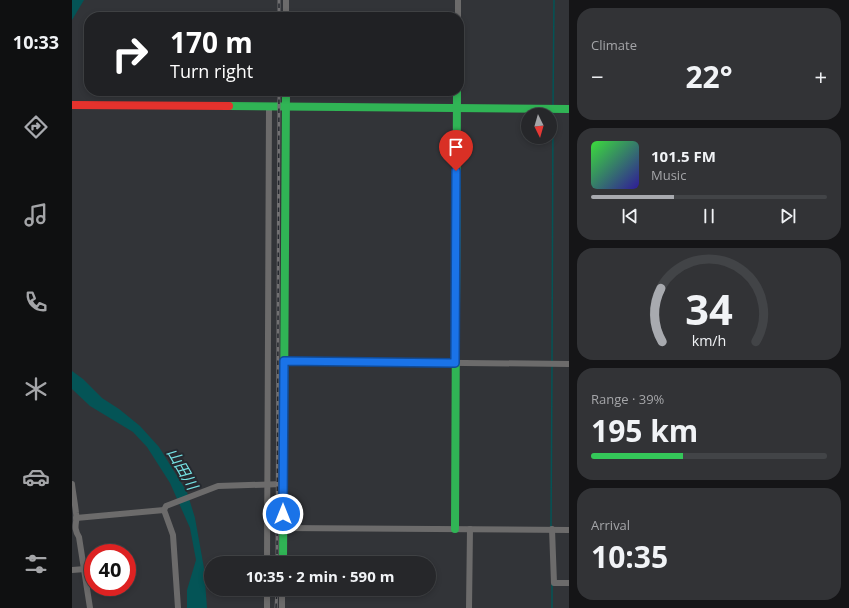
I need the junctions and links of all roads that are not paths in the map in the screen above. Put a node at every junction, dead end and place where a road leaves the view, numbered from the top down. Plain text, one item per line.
1 (286, 0) edge
2 (458, 0) edge
3 (286, 12) edge
4 (458, 12) edge
5 (286, 96) edge
6 (457, 96) edge
7 (72, 105) edge
8 (269, 106) junction
9 (286, 106) junction
10 (456, 107) junction
11 (569, 109) edge
12 (284, 361) junction
13 (455, 363) junction
14 (569, 364) edge
15 (72, 484) edge
16 (268, 484) junction
17 (283, 484) junction
18 (165, 508) junction
19 (76, 518) junction
20 (283, 528) junction
21 (455, 529) junction
22 (470, 529) junction
23 (552, 529) junction
24 (569, 530) edge
25 (267, 556) edge
26 (283, 556) edge
27 (84, 564) edge
28 (84, 569) edge
29 (72, 570) edge
30 (569, 583) edge
31 (88, 596) edge
32 (267, 596) edge
33 (282, 596) edge
34 (90, 608) edge
35 (178, 608) edge
36 (267, 608) edge
37 (282, 608) edge
38 (470, 608) edge

1 - 3 street
2 - 4 street
5 - 9 street
6 - 10 street
7 - 8 street
8 - 9 street
8 - 16 street
9 - 10 street
9 - 12 street
10 - 11 street
10 - 13 street
12 - 13 street
12 - 17 street
13 - 14 street
13 - 21 street
15 - 19 street
16 - 17 street
16 - 18 street
16 - 25 street
17 - 20 street
18 - 19 street
18 - 35 street
19 - 27 street
20 - 21 street
20 - 26 street
21 - 22 street
22 - 23 street
22 - 38 street
23 - 24 street
23 - 30 street
28 - 29 street
31 - 34 street
32 - 36 street
33 - 37 street

